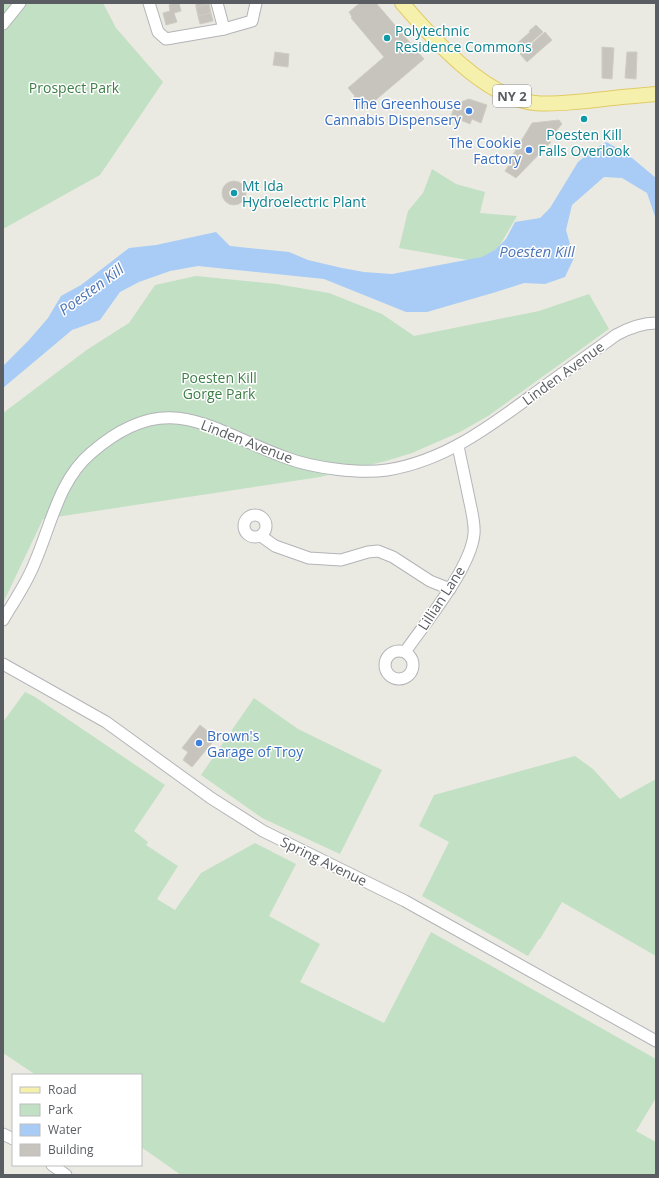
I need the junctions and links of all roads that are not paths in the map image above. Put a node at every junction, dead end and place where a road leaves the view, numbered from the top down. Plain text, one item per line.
1 (20, 3) edge
2 (149, 3) edge
3 (217, 3) edge
4 (256, 3) edge
5 (402, 3) edge
6 (3, 24) edge
7 (224, 29) junction
8 (656, 94) edge
9 (656, 323) edge
10 (458, 446) junction
11 (261, 536) dead end
12 (450, 589) junction
13 (3, 620) edge
14 (405, 652) dead end
15 (3, 664) edge
16 (656, 1041) edge
17 (3, 1134) edge
18 (12, 1139) edge
19 (53, 1166) edge
20 (66, 1175) edge

1 - 6 street
2 - 7 street
3 - 7 street
4 - 7 street
5 - 8 main road, NY 2
9 - 10 street, Linden Avenue
10 - 12 street, Lillian Lane
10 - 13 street, Linden Avenue
11 - 12 street
12 - 14 street, Lillian Lane
15 - 16 street, Spring Avenue
17 - 18 street
19 - 20 street

